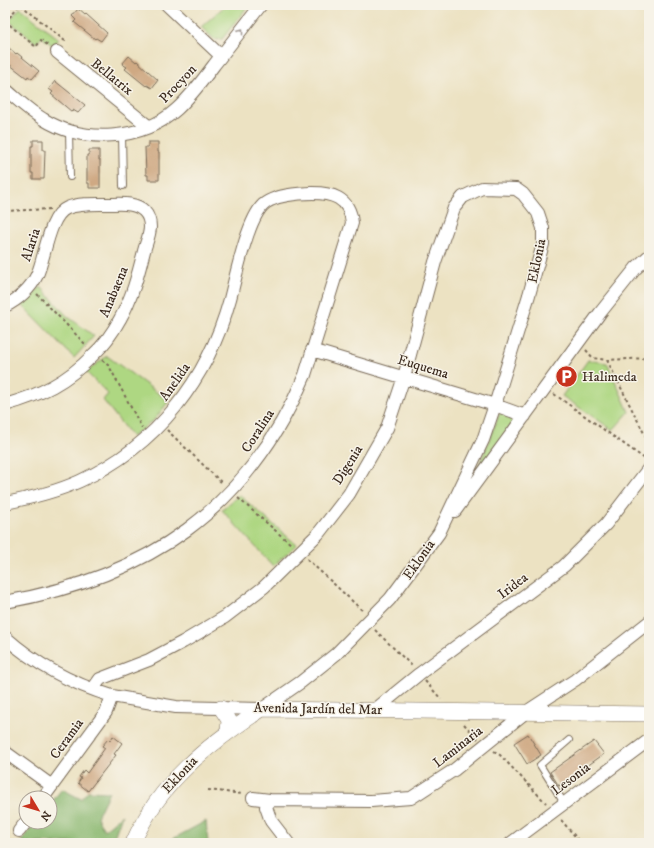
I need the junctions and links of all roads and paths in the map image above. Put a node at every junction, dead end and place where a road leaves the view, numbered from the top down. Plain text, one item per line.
1 (20, 5) edge
2 (167, 5) edge
3 (261, 5) edge
4 (5, 21) edge
5 (57, 52) junction
6 (221, 56) junction
7 (5, 89) edge
8 (148, 126) junction
9 (69, 131) junction
10 (122, 134) junction
11 (70, 177) dead end
12 (123, 186) dead end
13 (516, 189) joint
14 (280, 196) joint
15 (67, 208) junction
16 (5, 211) edge
17 (649, 256) edge
18 (5, 306) edge
19 (579, 342) junction
20 (312, 350) junction
21 (649, 358) edge
22 (607, 360) junction
23 (404, 377) junction
24 (546, 388) junction
25 (5, 405) edge
26 (495, 405) junction
27 (525, 416) junction
28 (161, 424) junction
29 (649, 443) edge
30 (649, 462) edge
31 (649, 468) edge
32 (231, 491) junction
33 (5, 503) edge
34 (439, 533) junction
35 (5, 602) edge
36 (649, 622) edge
37 (369, 623) junction
38 (5, 637) edge
39 (419, 674) junction
40 (93, 689) junction
41 (112, 696) junction
42 (221, 708) junction
43 (262, 709) junction
44 (376, 709) junction
45 (526, 712) junction
46 (649, 714) edge
47 (228, 732) junction
48 (569, 740) dead end
49 (649, 740) edge
50 (484, 745) junction
51 (5, 752) edge
52 (52, 786) junction
53 (49, 790) edge
54 (208, 790) dead end
55 (253, 798) joint
56 (270, 800) junction
57 (564, 803) junction
58 (554, 811) junction
59 (134, 843) edge
60 (288, 843) edge
61 (511, 843) edge
62 (581, 843) edge

1 - 4 path
1 - 5 path
2 - 6 street
6 -> 3 street, Procyon
4 - 5 path
5 - 8 street, Bellatrix
6 - 8 street, Procyon
7 - 9 street, Procyon
8 - 10 street, Procyon
9 - 10 street, Procyon
9 - 11 lane
10 - 12 lane
13 - 23 street, Digenia
13 - 26 street, Eklonia
14 - 20 street, Coralina
14 - 28 street, Anelida
15 - 16 path
15 - 18 street, Alaria
15 - 25 street, Anabaena
17 - 19 street
19 - 22 path
19 - 24 street
20 - 23 street, Euquema
20 - 32 street, Coralina
21 - 22 path
22 - 29 path
23 - 26 street, Euquema
23 - 40 street, Digenia
24 - 27 street
24 - 30 path
26 - 27 street, Euquema
26 - 34 street, Eklonia
27 - 34 street
28 - 32 path
28 - 33 street, Anelida
31 - 39 street, Iridea
32 - 35 street, Coralina
34 - 37 street, Eklonia
36 - 45 street, Laminaria
37 - 39 path
37 - 43 street, Eklonia
38 - 40 street, Avenida Jardín del Mar
39 - 44 street, Iridea
40 - 41 street, Avenida Jardín del Mar
41 - 42 street, Avenida Jardín del Mar
41 - 52 street, Ceramia
42 - 43 street, Avenida Jardín del Mar
42 - 47 street
43 - 44 street, Avenida Jardín del Mar
43 - 47 street, Eklonia
44 - 45 street, Avenida Jardín del Mar
45 - 46 street, Avenida Jardín del Mar
45 - 50 street, Laminaria
47 - 59 street, Eklonia
48 - 57 lane
49 - 57 street, Lesonia
50 - 56 street, Laminaria
50 - 58 path
51 - 52 street
52 - 53 street, Ceramia
54 - 55 path
55 - 56 street, Laminaria
56 - 60 street
57 - 58 street, Lesonia
58 - 61 street, Lesonia
58 - 62 path

